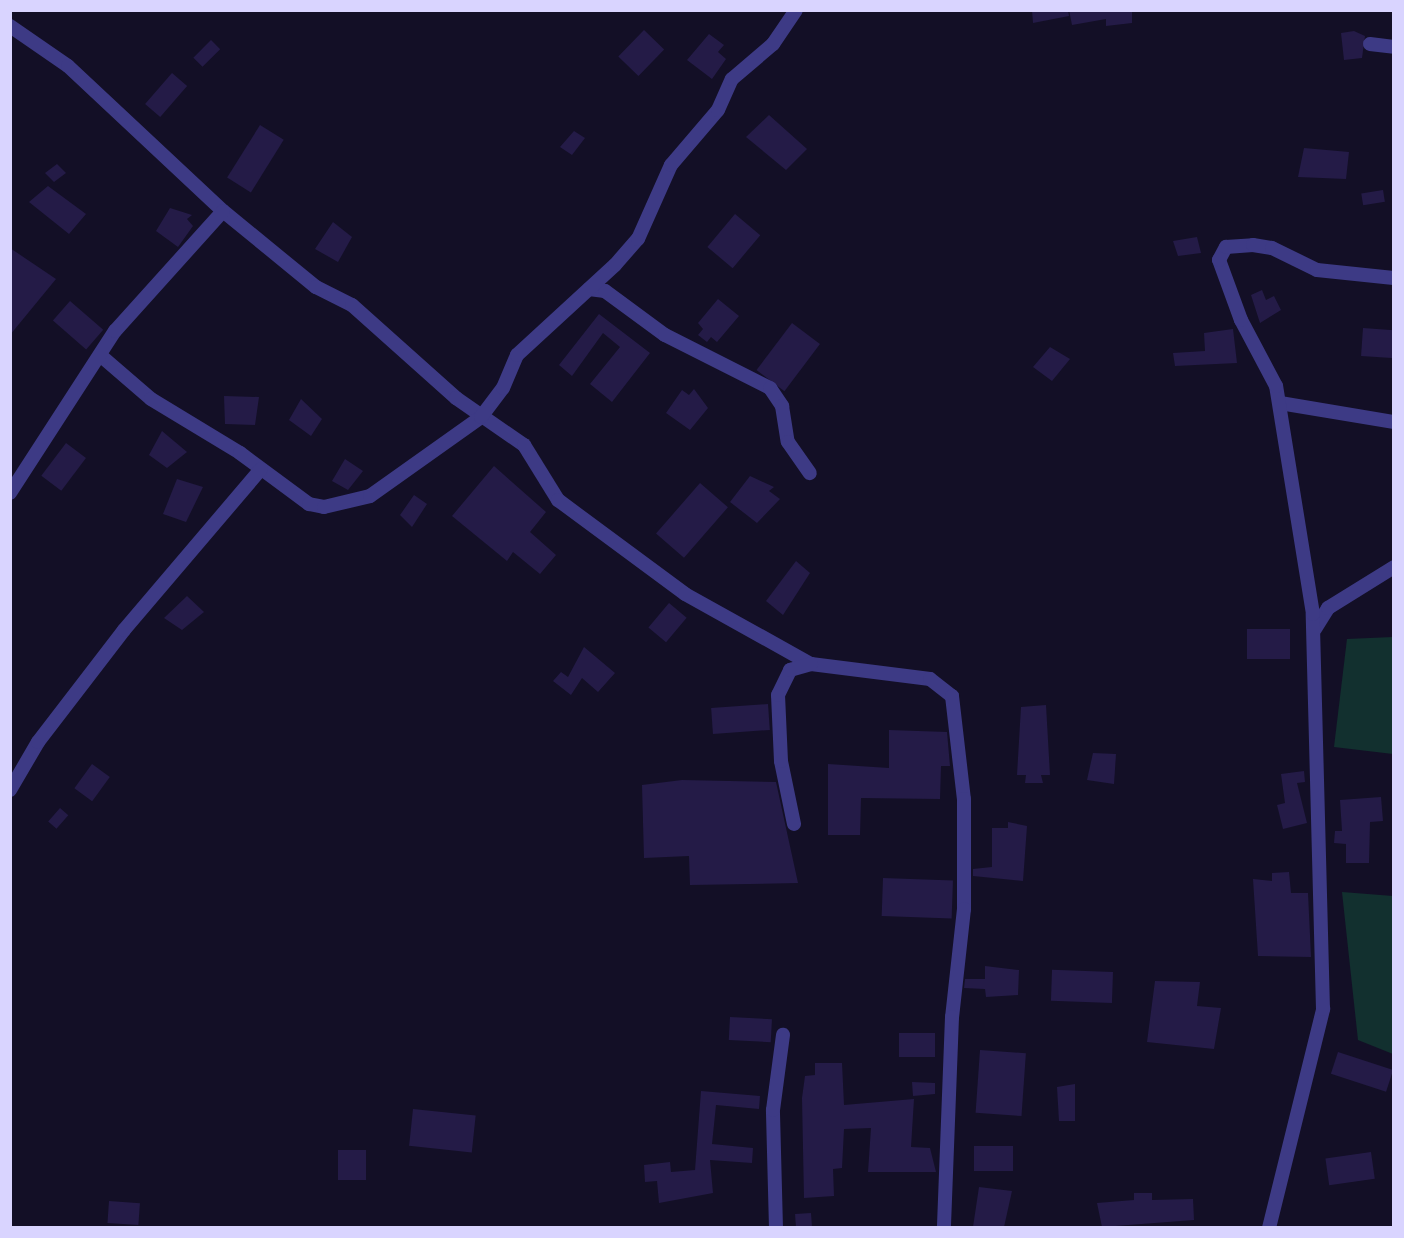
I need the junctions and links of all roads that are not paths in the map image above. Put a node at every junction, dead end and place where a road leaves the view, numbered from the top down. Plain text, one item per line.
1 (796, 10) edge
2 (10, 26) edge
3 (1370, 44) dead end
4 (1394, 47) edge
5 (223, 211) junction
6 (1394, 278) edge
7 (589, 289) junction
8 (100, 355) junction
9 (1280, 403) junction
10 (481, 417) junction
11 (1394, 422) edge
12 (261, 469) junction
13 (810, 474) dead end
14 (10, 493) edge
15 (1390, 574) edge
16 (1313, 633) junction
17 (811, 664) junction
18 (10, 790) edge
19 (794, 824) dead end
20 (783, 1035) dead end
21 (776, 1227) edge
22 (944, 1227) edge
23 (1269, 1227) edge

1 - 7 street
2 - 5 street
3 - 4 street
5 - 8 street
5 - 10 street
6 - 9 street
7 - 10 street
7 - 13 street
8 - 12 street
8 - 14 street
9 - 11 street
9 - 16 street
10 - 12 street
10 - 17 street
12 - 18 street
15 - 16 street
16 - 23 street
17 - 19 street
17 - 22 street
20 - 21 street

